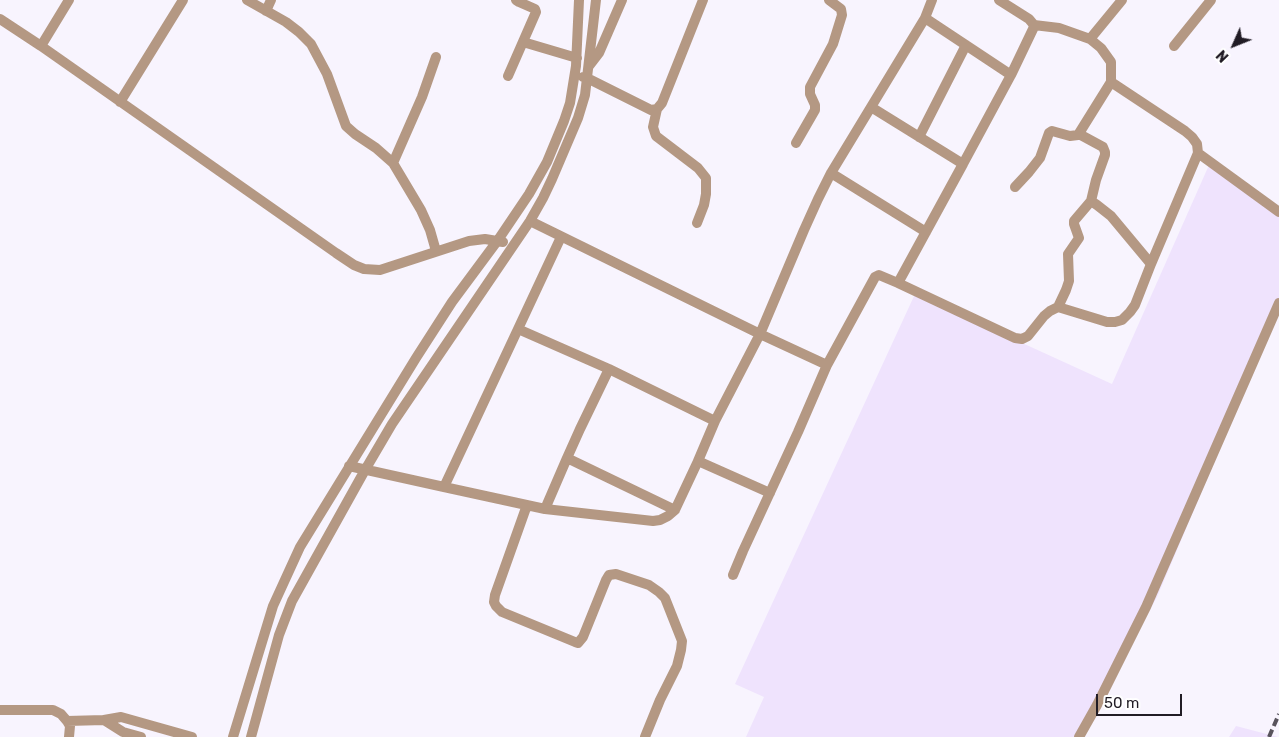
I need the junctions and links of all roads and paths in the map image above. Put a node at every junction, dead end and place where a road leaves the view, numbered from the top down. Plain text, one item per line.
1 (69, 0) edge
2 (183, 0) edge
3 (247, 0) edge
4 (271, 0) edge
5 (516, 0) edge
6 (579, 0) edge
7 (596, 0) edge
8 (622, 0) edge
9 (703, 0) edge
10 (829, 0) edge
11 (932, 0) edge
12 (999, 0) edge
13 (1122, 0) edge
14 (1211, 0) edge
15 (266, 11) junction
16 (925, 18) junction
17 (0, 19) edge
18 (1034, 25) junction
19 (1090, 39) junction
20 (523, 42) junction
21 (966, 45) junction
22 (41, 46) junction
23 (1174, 46) dead end
24 (436, 57) dead end
25 (577, 58) junction
26 (588, 67) junction
27 (1011, 75) junction
28 (508, 76) dead end
29 (575, 76) junction
30 (587, 78) junction
31 (1111, 82) junction
32 (120, 102) junction
33 (871, 108) junction
34 (657, 109) junction
35 (1079, 134) junction
36 (919, 136) junction
37 (796, 143) dead end
38 (1198, 153) junction
39 (394, 164) junction
40 (963, 164) junction
41 (831, 173) junction
42 (1015, 187) dead end
43 (1091, 201) junction
44 (1279, 212) edge
45 (530, 221) junction
46 (696, 223) dead end
47 (926, 232) junction
48 (561, 237) junction
49 (498, 240) junction
50 (514, 244) junction
51 (436, 251) junction
52 (1151, 264) junction
53 (898, 283) junction
54 (1279, 303) edge
55 (1058, 307) junction
56 (518, 329) junction
57 (434, 330) junction
58 (760, 334) junction
59 (450, 338) junction
60 (827, 364) junction
61 (609, 369) junction
62 (715, 421) junction
63 (567, 458) junction
64 (698, 461) junction
65 (349, 466) junction
66 (364, 470) junction
67 (444, 487) junction
68 (770, 494) junction
69 (544, 509) junction
70 (675, 510) junction
71 (524, 514) junction
72 (733, 575) dead end
73 (0, 710) edge
74 (104, 720) junction
75 (67, 722) junction
76 (69, 737) edge
77 (141, 737) edge
78 (192, 737) edge
79 (233, 737) edge
80 (251, 737) edge
81 (645, 737) edge
82 (1079, 737) edge

1 - 22 street
2 - 32 street
3 - 15 street
4 - 15 street
5 - 20 street
6 - 25 street
7 - 26 street
8 - 26 street
9 - 34 street
10 - 37 street
11 - 16 street
12 - 18 street
13 - 19 street
14 - 23 street
15 - 39 street
16 - 21 street
16 - 33 street
17 - 22 street
18 - 19 street
18 - 27 street
19 - 31 street
20 - 25 street
20 - 28 street
21 - 27 street
21 - 36 street
22 - 32 street
24 - 39 street
25 - 29 street
26 - 30 street
27 - 40 street
29 - 30 street
29 - 49 street
30 - 34 street
30 - 45 street
31 - 35 street
31 - 38 street
32 - 51 street
33 - 36 street
33 - 41 street
34 - 46 street
35 - 42 street
35 - 43 street
36 - 40 street
38 - 44 street
38 - 52 street
39 - 51 street
40 - 47 street
41 - 47 street
41 - 58 street
43 - 52 street
43 - 55 street
45 - 48 street
45 - 50 street
47 - 53 street
48 - 56 street
48 - 58 street
49 - 50 street
49 - 51 street
49 - 57 street
50 - 59 street
52 - 55 street
53 - 55 street
53 - 60 street
54 - 82 street
56 - 61 street
56 - 67 street
57 - 59 street
57 - 65 street
58 - 60 street
58 - 62 street
59 - 66 street
60 - 68 street
61 - 62 street
61 - 63 street
62 - 64 street
63 - 69 street
63 - 70 street
64 - 68 street
64 - 70 street
65 - 66 street
65 - 79 street
66 - 67 street
66 - 80 street
67 - 71 street
68 - 72 street
69 - 70 street
69 - 71 street
71 - 81 street
73 - 75 street
74 - 75 street
74 - 77 street
74 - 78 street
75 - 76 street

